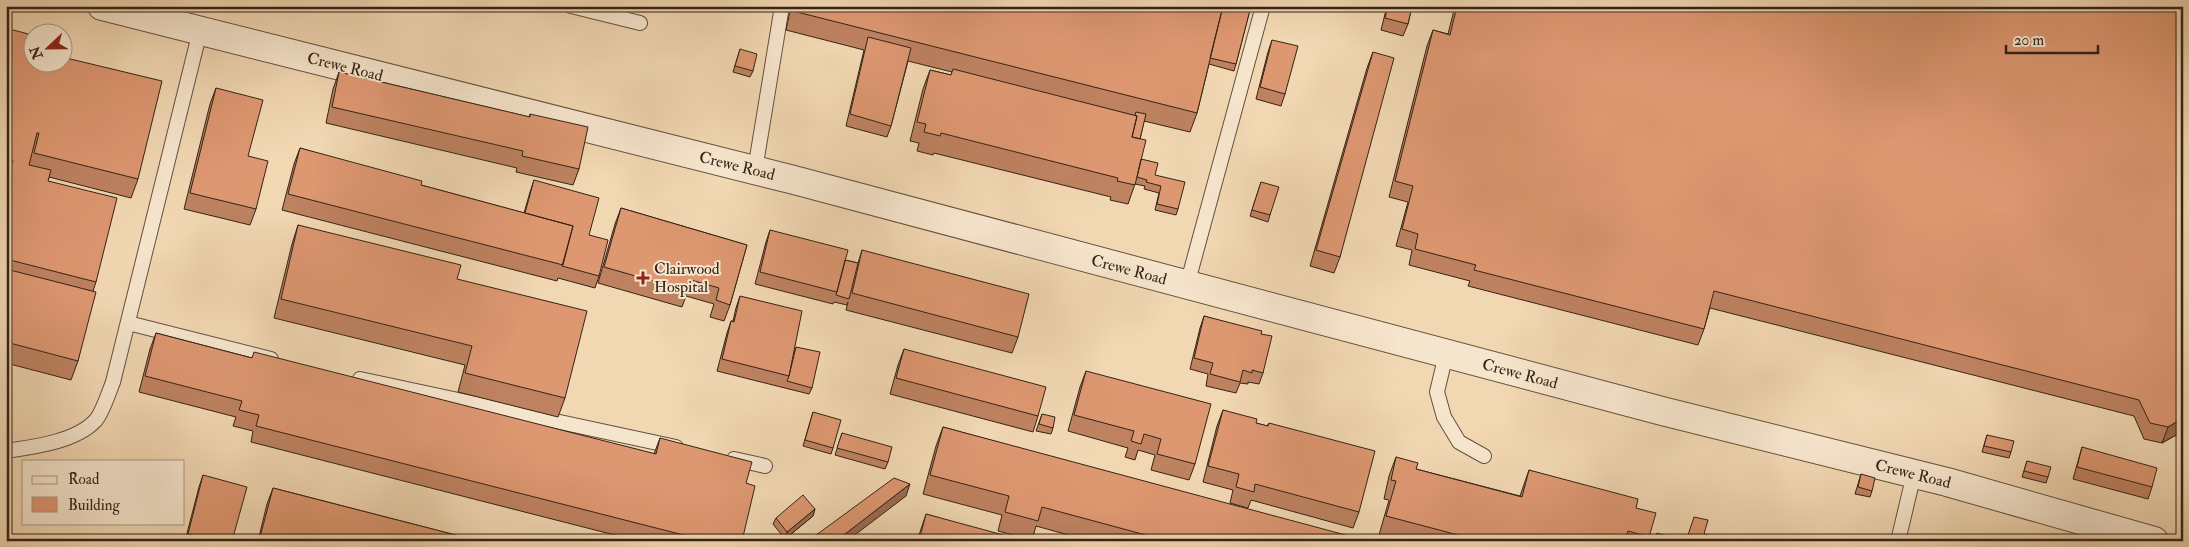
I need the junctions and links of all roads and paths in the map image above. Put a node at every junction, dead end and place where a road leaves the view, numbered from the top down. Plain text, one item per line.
1 (102, 6) edge
2 (571, 6) edge
3 (782, 6) edge
4 (1263, 6) edge
5 (640, 23) dead end
6 (200, 31) junction
7 (755, 170) junction
8 (1187, 285) junction
9 (128, 323) junction
10 (1446, 354) junction
11 (284, 362) edge
12 (348, 377) edge
13 (688, 449) edge
14 (6, 451) edge
15 (717, 456) edge
16 (1484, 456) dead end
17 (765, 466) dead end
18 (1914, 474) junction
19 (1898, 541) edge
20 (2154, 541) edge

1 - 6 street, Crewe Road
2 - 5 lane
3 - 7 lane
4 - 8 lane
6 - 7 street, Crewe Road
6 - 9 lane
7 - 8 street, Crewe Road
8 - 10 street, Crewe Road
9 - 11 lane
9 - 14 lane
10 - 16 lane
10 - 18 street, Crewe Road
12 - 13 lane
15 - 17 lane
18 - 19 lane
18 - 20 street, Crewe Road

